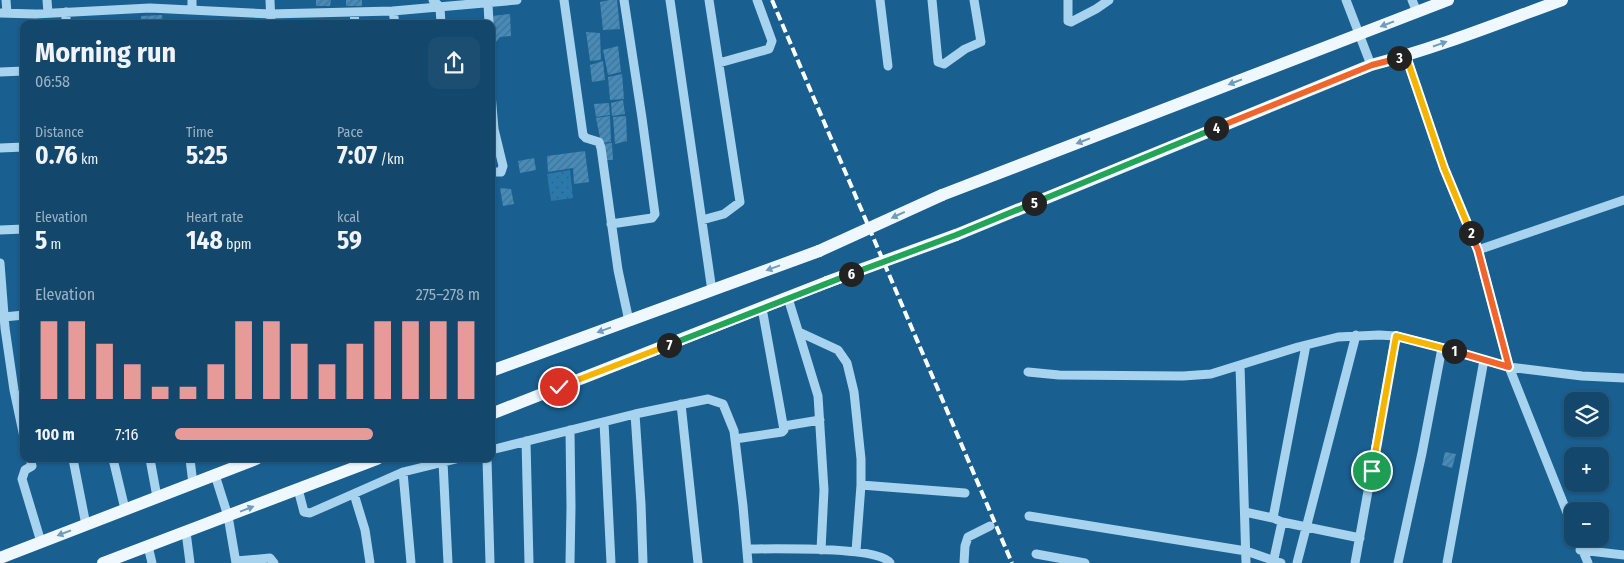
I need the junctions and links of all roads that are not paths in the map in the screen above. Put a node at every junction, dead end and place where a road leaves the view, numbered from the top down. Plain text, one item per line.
1 (6, 0) edge
2 (47, 0) edge
3 (192, 0) edge
4 (270, 0) edge
5 (517, 0) edge
6 (564, 0) edge
7 (624, 0) edge
8 (670, 0) edge
9 (709, 0) edge
10 (757, 0) edge
11 (880, 0) edge
12 (932, 0) edge
13 (974, 0) edge
14 (1068, 0) edge
15 (1346, 0) edge
16 (1412, 0) edge
17 (1448, 0) edge
18 (1562, 0) edge
19 (1106, 1) edge
20 (488, 2) junction
21 (436, 3) edge
22 (150, 4) edge
23 (192, 10) junction
24 (393, 11) junction
25 (66, 12) junction
26 (354, 12) junction
27 (1417, 12) junction
28 (4, 13) edge
29 (48, 13) junction
30 (270, 14) junction
31 (66, 20) edge
32 (271, 20) edge
33 (355, 20) edge
34 (394, 20) edge
35 (440, 20) edge
36 (489, 20) edge
37 (1361, 34) junction
38 (1406, 56) junction
39 (719, 63) junction
40 (1372, 65) junction
41 (888, 66) dead end
42 (20, 71) edge
43 (0, 72) edge
44 (495, 133) edge
45 (20, 147) edge
46 (0, 148) edge
47 (495, 172) edge
48 (1624, 200) edge
49 (702, 220) junction
50 (611, 224) junction
51 (20, 229) edge
52 (0, 230) edge
53 (1478, 250) junction
54 (0, 263) edge
55 (0, 274) edge
56 (712, 291) junction
57 (788, 298) junction
58 (762, 308) junction
59 (20, 315) edge
60 (4, 317) junction
61 (629, 321) junction
62 (799, 332) junction
63 (1356, 335) junction
64 (1396, 336) junction
65 (1306, 345) junction
66 (1442, 348) junction
67 (1484, 360) junction
68 (1240, 365) junction
69 (1509, 367) junction
70 (495, 371) edge
71 (1028, 372) dead end
72 (1624, 378) edge
73 (681, 404) junction
74 (495, 412) edge
75 (20, 414) edge
76 (635, 414) junction
77 (820, 420) junction
78 (604, 422) junction
79 (784, 426) junction
80 (570, 430) junction
81 (735, 439) junction
82 (526, 441) junction
83 (495, 449) edge
84 (31, 462) edge
85 (74, 462) edge
86 (114, 462) edge
87 (151, 462) edge
88 (190, 462) edge
89 (238, 462) edge
90 (368, 462) edge
91 (443, 462) joint
92 (487, 462) edge
93 (403, 472) junction
94 (215, 475) junction
95 (193, 484) junction
96 (861, 485) junction
97 (298, 489) junction
98 (965, 493) dead end
99 (354, 494) junction
100 (157, 497) junction
101 (1564, 505) edge
102 (125, 509) junction
103 (1245, 512) junction
104 (228, 516) junction
105 (1029, 516) dead end
106 (1278, 520) junction
107 (86, 524) junction
108 (990, 526) dead end
109 (1306, 528) junction
110 (186, 532) junction
111 (1360, 538) junction
112 (41, 542) junction
113 (148, 546) junction
114 (1580, 547) edge
115 (747, 549) junction
116 (821, 550) junction
117 (1581, 550) junction
118 (856, 551) junction
119 (1246, 551) junction
120 (1036, 554) dead end
121 (1624, 555) edge
122 (0, 558) edge
123 (236, 562) edge
124 (1276, 562) edge
125 (103, 563) edge
126 (152, 563) edge
127 (190, 563) edge
128 (274, 563) edge
129 (370, 563) edge
130 (412, 563) edge
131 (448, 563) edge
132 (490, 563) edge
133 (529, 563) edge
134 (570, 563) edge
135 (611, 563) edge
136 (643, 563) edge
137 (698, 563) edge
138 (748, 563) edge
139 (890, 563) edge
140 (964, 563) edge
141 (1085, 563) edge
142 (1246, 563) edge
143 (1297, 563) edge
144 (1355, 563) edge
145 (1398, 563) edge
146 (1447, 563) edge
147 (1588, 563) edge

1 - 28 street
2 - 29 street
3 - 23 street
4 - 30 street
5 - 20 street
6 - 50 street
7 - 50 street
8 - 49 street
9 - 39 street
10 - 39 street
11 - 41 street
12 - 13 street
14 - 19 street
15 - 37 street
16 - 27 street
17 - 27 main road
38 -> 18 main road
20 - 21 street
20 - 36 street
21 - 24 street
21 - 35 street
22 - 23 street
22 - 25 street
23 - 30 street
24 - 26 street
24 - 34 street
25 - 29 street
25 - 31 street
26 - 30 street
26 - 33 street
27 -> 37 main road
28 - 29 street
30 - 32 street
37 - 40 street
37 -> 56 main road, bridge
38 - 40 main road
38 - 53 street
39 - 49 street
40 - 57 main road, bridge
42 - 43 street
44 - 47 street
45 - 46 street
48 - 53 street
49 - 56 street
50 - 61 street
51 - 52 street
53 - 69 street
54 - 55 street
55 - 60 street
56 - 61 main road
57 - 58 main road
57 - 62 street
58 - 74 main road
58 - 79 street
59 - 60 street
60 - 75 street
61 -> 70 main road
62 - 77 street
62 - 96 street
63 - 64 street
63 - 65 street
63 - 109 street
64 - 66 street
64 - 111 street
65 - 68 street
65 - 106 street
66 - 67 street
66 - 145 street
67 - 69 street
67 - 146 street
68 - 71 street
68 - 103 street
69 - 72 street
69 - 101 street
73 - 76 street
73 - 81 street
73 - 137 street
76 - 78 street
76 - 136 street
77 - 79 street
77 - 116 street
78 - 80 street
78 - 135 street
79 - 81 street
80 - 82 street
80 - 134 street
81 - 115 street
82 - 83 street
82 - 133 street
84 - 112 street
85 - 107 street
86 - 102 street
87 - 100 street
88 - 95 street
89 - 94 main road
90 - 97 main road
91 - 93 street
91 - 131 street
92 - 132 street
93 - 99 street
93 - 130 street
94 - 95 main road
94 - 104 street
95 - 100 main road
96 - 98 street
96 - 118 street
97 - 99 street
104 -> 97 main road
99 - 129 street
100 - 102 main road
102 - 107 main road
103 - 106 street
103 - 119 street
104 - 110 main road
104 - 123 street
105 - 119 street
106 - 109 street
106 - 124 street
107 -> 112 main road
108 - 140 street
109 - 111 street
109 - 143 street
110 - 113 main road
110 - 127 street
111 - 144 street
112 - 122 main road
113 - 125 main road
113 - 126 street
114 - 117 street
115 - 116 street
115 - 138 street
116 - 118 street
117 - 121 street
117 - 147 street
118 - 139 street
119 - 124 street
119 - 142 street
120 - 141 street
123 - 128 street

